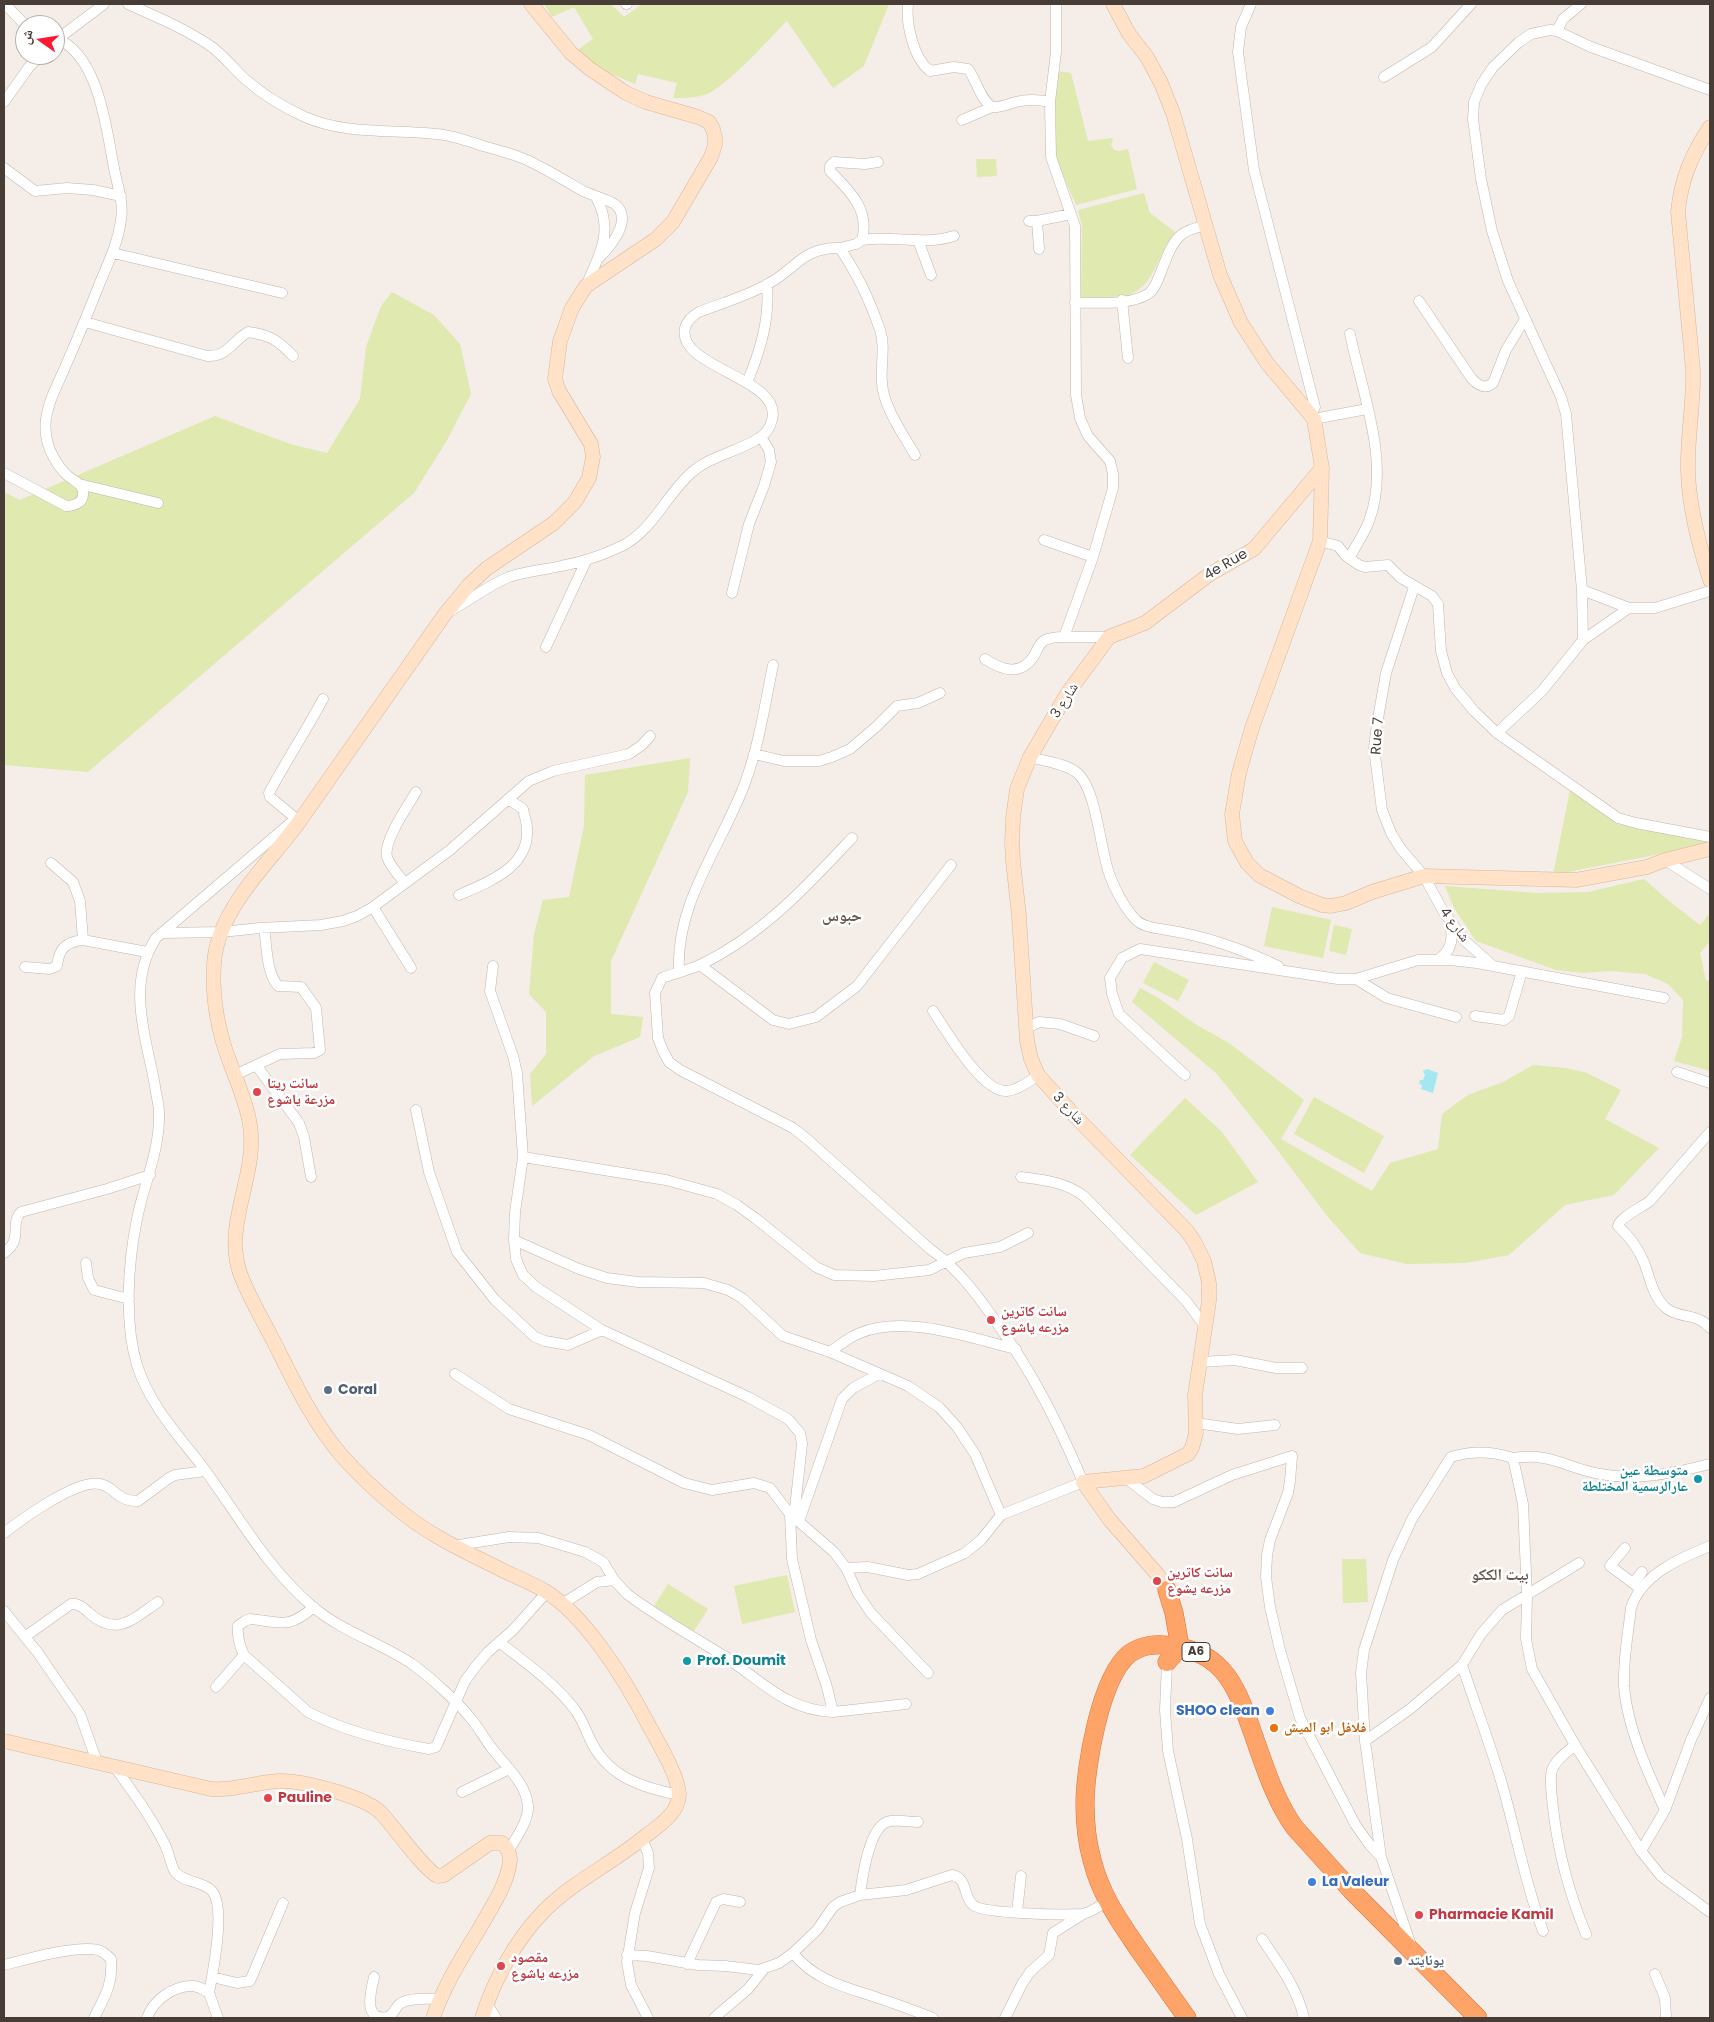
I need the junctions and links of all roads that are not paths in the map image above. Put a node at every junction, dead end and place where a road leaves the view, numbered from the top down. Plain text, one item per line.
1 (5, 4) edge
2 (104, 4) edge
3 (128, 4) edge
4 (531, 4) edge
5 (908, 4) edge
6 (1056, 4) edge
7 (1113, 4) edge
8 (1251, 4) edge
9 (1471, 4) edge
10 (1581, 4) edge
11 (15, 15) edge
12 (1557, 31) junction
13 (65, 32) edge
14 (65, 45) edge
15 (31, 65) edge
16 (1384, 78) dead end
17 (1710, 90) edge
18 (4, 102) edge
19 (1050, 102) junction
20 (992, 107) junction
21 (962, 120) dead end
22 (1710, 127) edge
23 (878, 162) dead end
24 (4, 168) edge
25 (121, 196) junction
26 (598, 198) junction
27 (1071, 214) junction
28 (1206, 225) junction
29 (954, 236) dead end
30 (862, 240) junction
31 (918, 240) junction
32 (840, 248) junction
33 (1039, 249) dead end
34 (113, 253) junction
35 (599, 258) junction
36 (931, 275) dead end
37 (768, 284) junction
38 (586, 286) junction
39 (282, 293) dead end
40 (1122, 300) junction
41 (1419, 301) dead end
42 (1076, 303) junction
43 (1525, 319) junction
44 (85, 322) junction
45 (1350, 334) dead end
46 (293, 356) dead end
47 (1128, 358) dead end
48 (747, 383) junction
49 (1367, 410) junction
50 (1313, 417) junction
51 (761, 437) junction
52 (915, 456) dead end
53 (1322, 468) junction
54 (4, 473) edge
55 (79, 484) junction
56 (158, 503) dead end
57 (1044, 540) dead end
58 (1320, 541) junction
59 (1093, 557) junction
60 (1349, 558) junction
61 (586, 561) junction
62 (1710, 580) edge
63 (1414, 587) junction
64 (1582, 590) junction
65 (1710, 591) edge
66 (732, 593) dead end
67 (1629, 608) junction
68 (445, 614) junction
69 (1064, 637) junction
70 (1109, 637) junction
71 (1583, 640) junction
72 (546, 647) dead end
73 (985, 659) dead end
74 (773, 665) dead end
75 (940, 693) dead end
76 (323, 698) dead end
77 (1497, 733) junction
78 (650, 736) dead end
79 (754, 754) junction
80 (1030, 757) junction
81 (416, 792) dead end
82 (508, 799) junction
83 (297, 820) junction
84 (1710, 837) edge
85 (852, 838) dead end
86 (1710, 849) edge
87 (1665, 860) junction
88 (51, 863) dead end
89 (951, 865) dead end
90 (1424, 876) junction
91 (405, 883) junction
92 (1710, 889) edge
93 (459, 895) dead end
94 (373, 907) junction
95 (1449, 920) junction
96 (264, 928) junction
97 (222, 932) junction
98 (162, 933) junction
99 (83, 940) junction
100 (147, 952) junction
101 (1437, 960) junction
102 (700, 965) junction
103 (25, 966) dead end
104 (493, 966) dead end
105 (1494, 966) junction
106 (411, 968) dead end
107 (1286, 970) junction
108 (1522, 971) junction
109 (679, 972) junction
110 (1356, 979) junction
111 (1664, 998) dead end
112 (933, 1011) dead end
113 (1475, 1016) dead end
114 (1456, 1017) dead end
115 (1027, 1028) junction
116 (1094, 1036) dead end
117 (256, 1065) junction
118 (1678, 1072) dead end
119 (235, 1075) junction
120 (1038, 1075) junction
121 (1185, 1075) dead end
122 (1710, 1083) edge
123 (416, 1110) dead end
124 (1710, 1132) edge
125 (523, 1157) junction
126 (150, 1175) junction
127 (310, 1177) dead end
128 (1021, 1177) dead end
129 (1028, 1233) dead end
130 (514, 1240) junction
131 (4, 1253) edge
132 (947, 1261) junction
133 (86, 1263) dead end
134 (128, 1299) junction
135 (1206, 1328) junction
136 (1710, 1328) edge
137 (602, 1330) junction
138 (1016, 1349) junction
139 (830, 1352) junction
140 (1201, 1362) junction
141 (1302, 1368) dead end
142 (455, 1374) dead end
143 (879, 1374) junction
144 (1196, 1423) junction
145 (1275, 1425) dead end
146 (1514, 1458) junction
147 (1710, 1464) edge
148 (205, 1471) junction
149 (1127, 1479) junction
150 (1083, 1482) junction
151 (1001, 1515) junction
152 (794, 1518) junction
153 (4, 1533) edge
154 (454, 1546) junction
155 (1710, 1546) edge
156 (1625, 1548) dead end
157 (1579, 1562) dead end
158 (846, 1568) junction
159 (1642, 1572) dead end
160 (614, 1580) junction
161 (1637, 1586) junction
162 (1167, 1590) joint
163 (547, 1592) junction
164 (1527, 1596) junction
165 (158, 1602) dead end
166 (562, 1604) junction
167 (314, 1607) junction
168 (4, 1611) edge
169 (26, 1636) junction
170 (499, 1642) junction
171 (1172, 1646) junction
172 (244, 1655) junction
173 (1167, 1662) joint
174 (1462, 1664) junction
175 (928, 1673) dead end
176 (216, 1688) dead end
177 (1710, 1698) edge
178 (456, 1703) junction
179 (906, 1704) dead end
180 (833, 1712) junction
181 (4, 1741) edge
182 (1365, 1741) junction
183 (1575, 1745) junction
184 (98, 1762) junction
185 (114, 1766) junction
186 (509, 1769) junction
187 (462, 1792) dead end
188 (679, 1795) junction
189 (1665, 1810) junction
190 (918, 1822) dead end
191 (642, 1839) junction
192 (509, 1850) junction
193 (1641, 1851) junction
194 (1381, 1857) junction
195 (1021, 1876) dead end
196 (860, 1895) junction
197 (740, 1902) dead end
198 (1107, 1902) junction
199 (283, 1903) dead end
200 (1017, 1912) junction
201 (1710, 1912) edge
202 (1085, 1913) junction
203 (1543, 1931) dead end
204 (1586, 1934) dead end
205 (1262, 1939) dead end
206 (793, 1953) junction
207 (1414, 1954) junction
208 (627, 1955) junction
209 (688, 1964) junction
210 (4, 1965) edge
211 (764, 1968) junction
212 (1655, 1974) dead end
213 (212, 1977) junction
214 (374, 1977) dead end
215 (209, 1993) junction
216 (441, 1999) junction
217 (487, 2004) junction
218 (94, 2018) edge
219 (147, 2018) edge
220 (218, 2018) edge
221 (433, 2018) edge
222 (482, 2018) edge
223 (496, 2018) edge
224 (648, 2018) edge
225 (714, 2018) edge
226 (933, 2018) edge
227 (1005, 2018) edge
228 (1187, 2018) edge
229 (1242, 2018) edge
230 (1304, 2018) edge
231 (1478, 2018) edge
232 (1666, 2018) edge

1 - 11 street
2 - 13 street
3 - 26 street
4 - 38 street
5 - 20 street
6 - 19 street
7 - 28 street
8 - 50 street
9 - 16 street
10 - 12 street
12 - 17 street
12 - 43 street
14 - 25 street
15 - 18 street
19 - 20 street
19 - 27 street
20 - 21 street
22 - 62 street
23 - 30 street
24 - 25 street
25 - 34 street
26 - 35 street
26 - 35 street
27 - 33 street
27 - 42 street
28 - 40 street
28 - 50 street
29 - 31 street
30 - 31 street
30 - 32 street
31 - 36 street
32 - 37 street
32 - 52 street
34 - 39 street
34 - 44 street
35 - 38 street
37 - 48 street
37 - 48 street
38 - 68 street
40 - 42 street
40 - 47 street
41 - 43 street
42 - 59 street
43 - 64 street
44 - 46 street
44 - 55 street
45 - 49 street
48 - 51 street
49 - 50 street
49 - 60 street
50 - 53 street
51 - 61 street
51 - 66 street
53 - 58 street
53 - 70 street, 4e Rue
54 - 55 street
55 - 56 street
57 - 59 street
58 - 60 street
58 - 90 street
59 - 69 street
60 - 63 street
61 - 68 street
61 - 72 street
63 - 77 street
63 - 90 street, Rue 7
64 - 67 street
64 - 71 street
65 - 67 street
67 - 71 street
68 - 83 street
69 - 70 street
69 - 73 street
70 - 80 street, شارع 3
71 - 77 street
74 - 79 street
75 - 79 street
76 - 83 street
77 - 84 street
78 - 82 street
79 - 109 street
80 - 107 street
80 - 115 street, شارع 3
81 - 91 street
82 - 91 street
82 - 93 street
83 - 97 street
83 - 98 street
85 - 102 street
86 - 87 street
87 - 90 street
87 - 92 street
88 - 99 street
89 - 102 street
90 - 95 street, شارع 4
91 - 94 street
94 - 96 street
94 - 106 street
95 - 101 street
95 - 105 street, شارع 4
96 - 97 street
96 - 117 street
97 - 98 street
97 - 119 street
98 - 100 street
99 - 100 street
99 - 103 street
100 - 126 street
101 - 105 street
101 - 110 street
102 - 109 street
104 - 125 street
105 - 108 street
107 - 110 street
107 - 121 street
108 - 111 street
108 - 113 street
109 - 132 street
110 - 114 street
112 - 120 street
115 - 116 street
115 - 120 street, شارع 3
117 - 119 street
117 - 127 street
118 - 122 street
119 - 154 street
120 - 135 street, شارع 3
123 - 137 street
124 - 136 street
125 - 130 street
125 - 132 street
126 - 131 street
126 - 134 street
128 - 135 street
129 - 132 street
130 - 137 street
130 - 139 street
132 - 138 street
133 - 134 street
134 - 148 street
135 - 140 street, شارع 3
137 - 152 street
138 - 139 street
138 - 150 street
139 - 143 street
140 - 141 street
140 - 144 street, شارع 3
142 - 152 street
143 - 151 street
143 - 152 street
144 - 145 street
144 - 149 street, شارع 3
146 - 147 street
146 - 164 street
146 - 182 street
148 - 153 street
148 - 167 street
149 - 150 street, شارع 3
149 - 194 street
150 - 151 street
150 - 162 street
151 - 158 street
152 - 158 street
152 - 180 street
154 - 160 street
154 - 163 street
155 - 161 street
156 - 161 street
157 - 164 street
158 - 175 street
159 - 161 street
160 - 166 street
160 - 180 street
161 - 189 street
162 - 171 highway
163 - 166 street
163 - 170 street
164 - 174 street
164 - 183 street
165 - 169 street
166 - 188 street
167 - 172 street
167 - 178 street
168 - 169 street
169 - 184 street
170 - 178 street
170 - 188 street
171 - 173 highway
171 - 198 highway, A6
171 - 207 highway, A6
172 - 176 street
172 - 178 street
173 - 229 street
174 - 182 street
174 - 203 street
177 - 189 street
178 - 186 street
179 - 180 street
181 - 184 street
182 - 194 street
183 - 193 street
183 - 204 street
184 - 185 street
185 - 192 street
185 - 213 street
186 - 187 street
186 - 192 street
188 - 191 street
189 - 193 street
190 - 196 street
191 - 208 street
191 - 217 street
192 - 216 street
193 - 201 street
194 - 207 street
195 - 200 street
196 - 200 street
196 - 206 street
197 - 209 street
198 - 202 street
198 - 228 highway, A6
199 - 213 street
200 - 202 street
202 - 227 street
205 - 230 street
206 - 211 street
206 - 226 street
207 - 231 highway, A6
208 - 209 street
208 - 224 street
209 - 211 street
210 - 218 street
211 - 225 street
212 - 232 street
213 - 215 street
214 - 216 street
215 - 219 street
215 - 220 street
216 - 221 street
217 - 222 street
217 - 223 street

